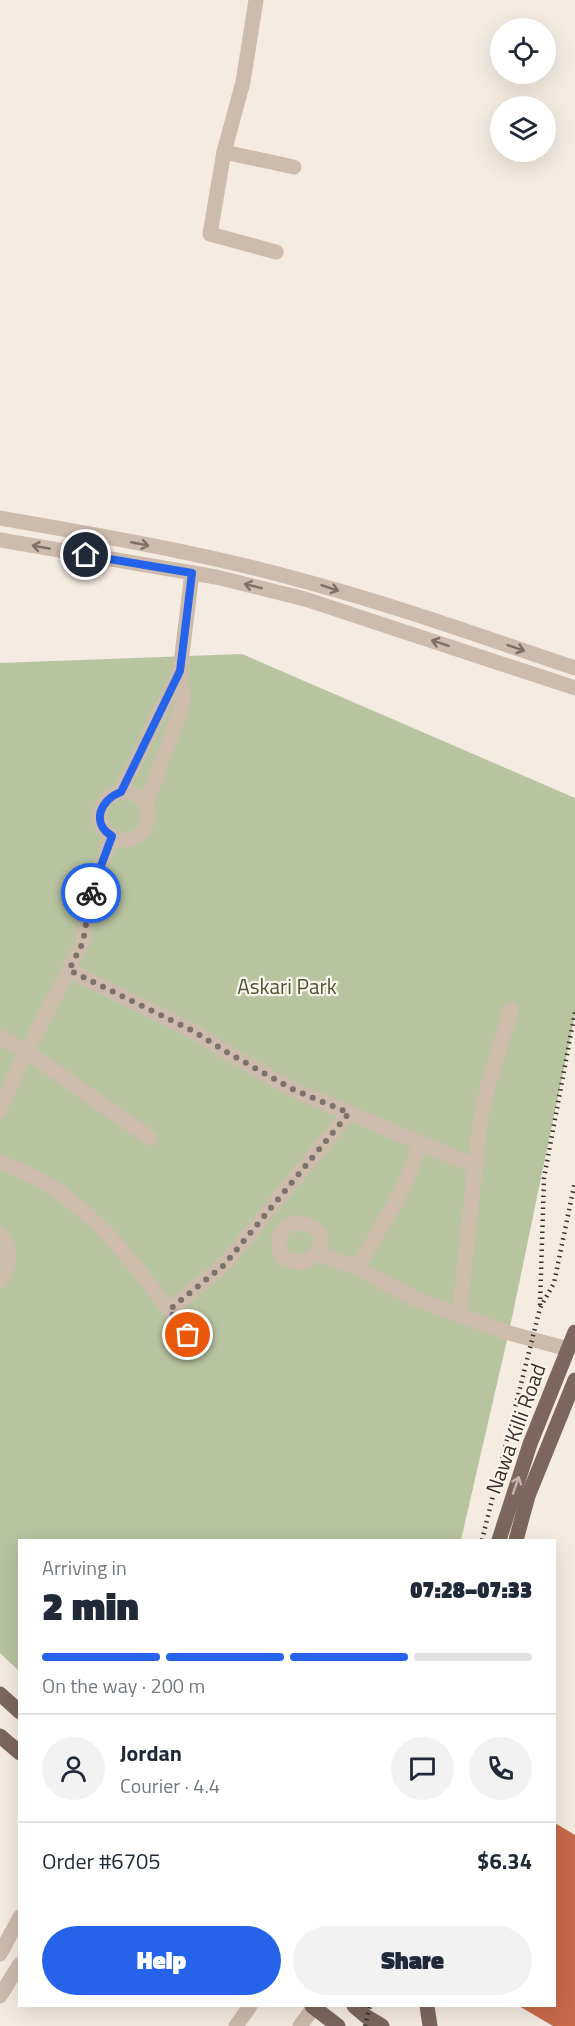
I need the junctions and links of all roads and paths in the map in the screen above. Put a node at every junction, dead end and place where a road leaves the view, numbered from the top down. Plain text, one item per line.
1 (256, 0) edge
2 (225, 152) junction
3 (294, 167) dead end
4 (276, 252) dead end
5 (0, 518) edge
6 (0, 540) edge
7 (192, 573) junction
8 (575, 668) edge
9 (180, 671) junction
10 (575, 688) edge
11 (121, 792) junction
12 (146, 805) junction
13 (112, 836) junction
14 (69, 970) junction
15 (511, 1010) dead end
16 (0, 1037) edge
17 (27, 1052) junction
18 (0, 1110) edge
19 (349, 1113) junction
20 (150, 1138) dead end
21 (419, 1144) junction
22 (0, 1162) edge
23 (475, 1166) junction
24 (0, 1233) edge
25 (317, 1252) dead end
26 (357, 1268) junction
27 (0, 1281) edge
28 (169, 1310) junction
29 (459, 1314) junction
30 (575, 1332) edge
31 (188, 1335) dead end
32 (568, 1349) junction
33 (575, 1380) edge
34 (499, 1539) edge
35 (516, 1539) edge
36 (0, 1694) edge
37 (18, 1710) edge
38 (0, 1736) edge
39 (17, 1754) edge
40 (18, 1921) edge
41 (0, 1954) edge
42 (18, 1967) edge
43 (0, 1996) edge
44 (249, 2007) edge
45 (312, 2007) edge
46 (314, 2007) edge
47 (355, 2007) edge
48 (427, 2007) edge
49 (236, 2026) edge
50 (300, 2026) edge
51 (338, 2026) edge
52 (382, 2026) edge
53 (430, 2026) edge

1 - 2 street
2 - 3 street
2 - 4 street
5 -> 8 street
7 -> 6 street
7 - 9 street
10 -> 7 street
9 - 11 street
9 - 12 street
11 - 12 street
11 - 13 street
12 - 13 street
13 - 14 street
14 - 17 street
14 - 19 street
15 - 23 street
16 - 17 street
17 - 18 street
17 - 20 street
19 - 21 street
19 - 28 street
21 - 23 street
21 - 26 street
22 - 28 street
23 - 29 street
24 - 27 street
25 - 26 street
26 - 29 street
28 - 31 street
29 - 32 street
30 - 32 main road, Nawa Killi Road
34 -> 32 main road, Nawa Killi Road
33 - 35 main road, Nawa Killi Road
36 - 37 main road
38 - 39 main road
40 - 41 street
42 - 43 street
44 - 49 street
45 - 50 street
46 - 51 main road
47 - 52 main road
48 - 53 main road

